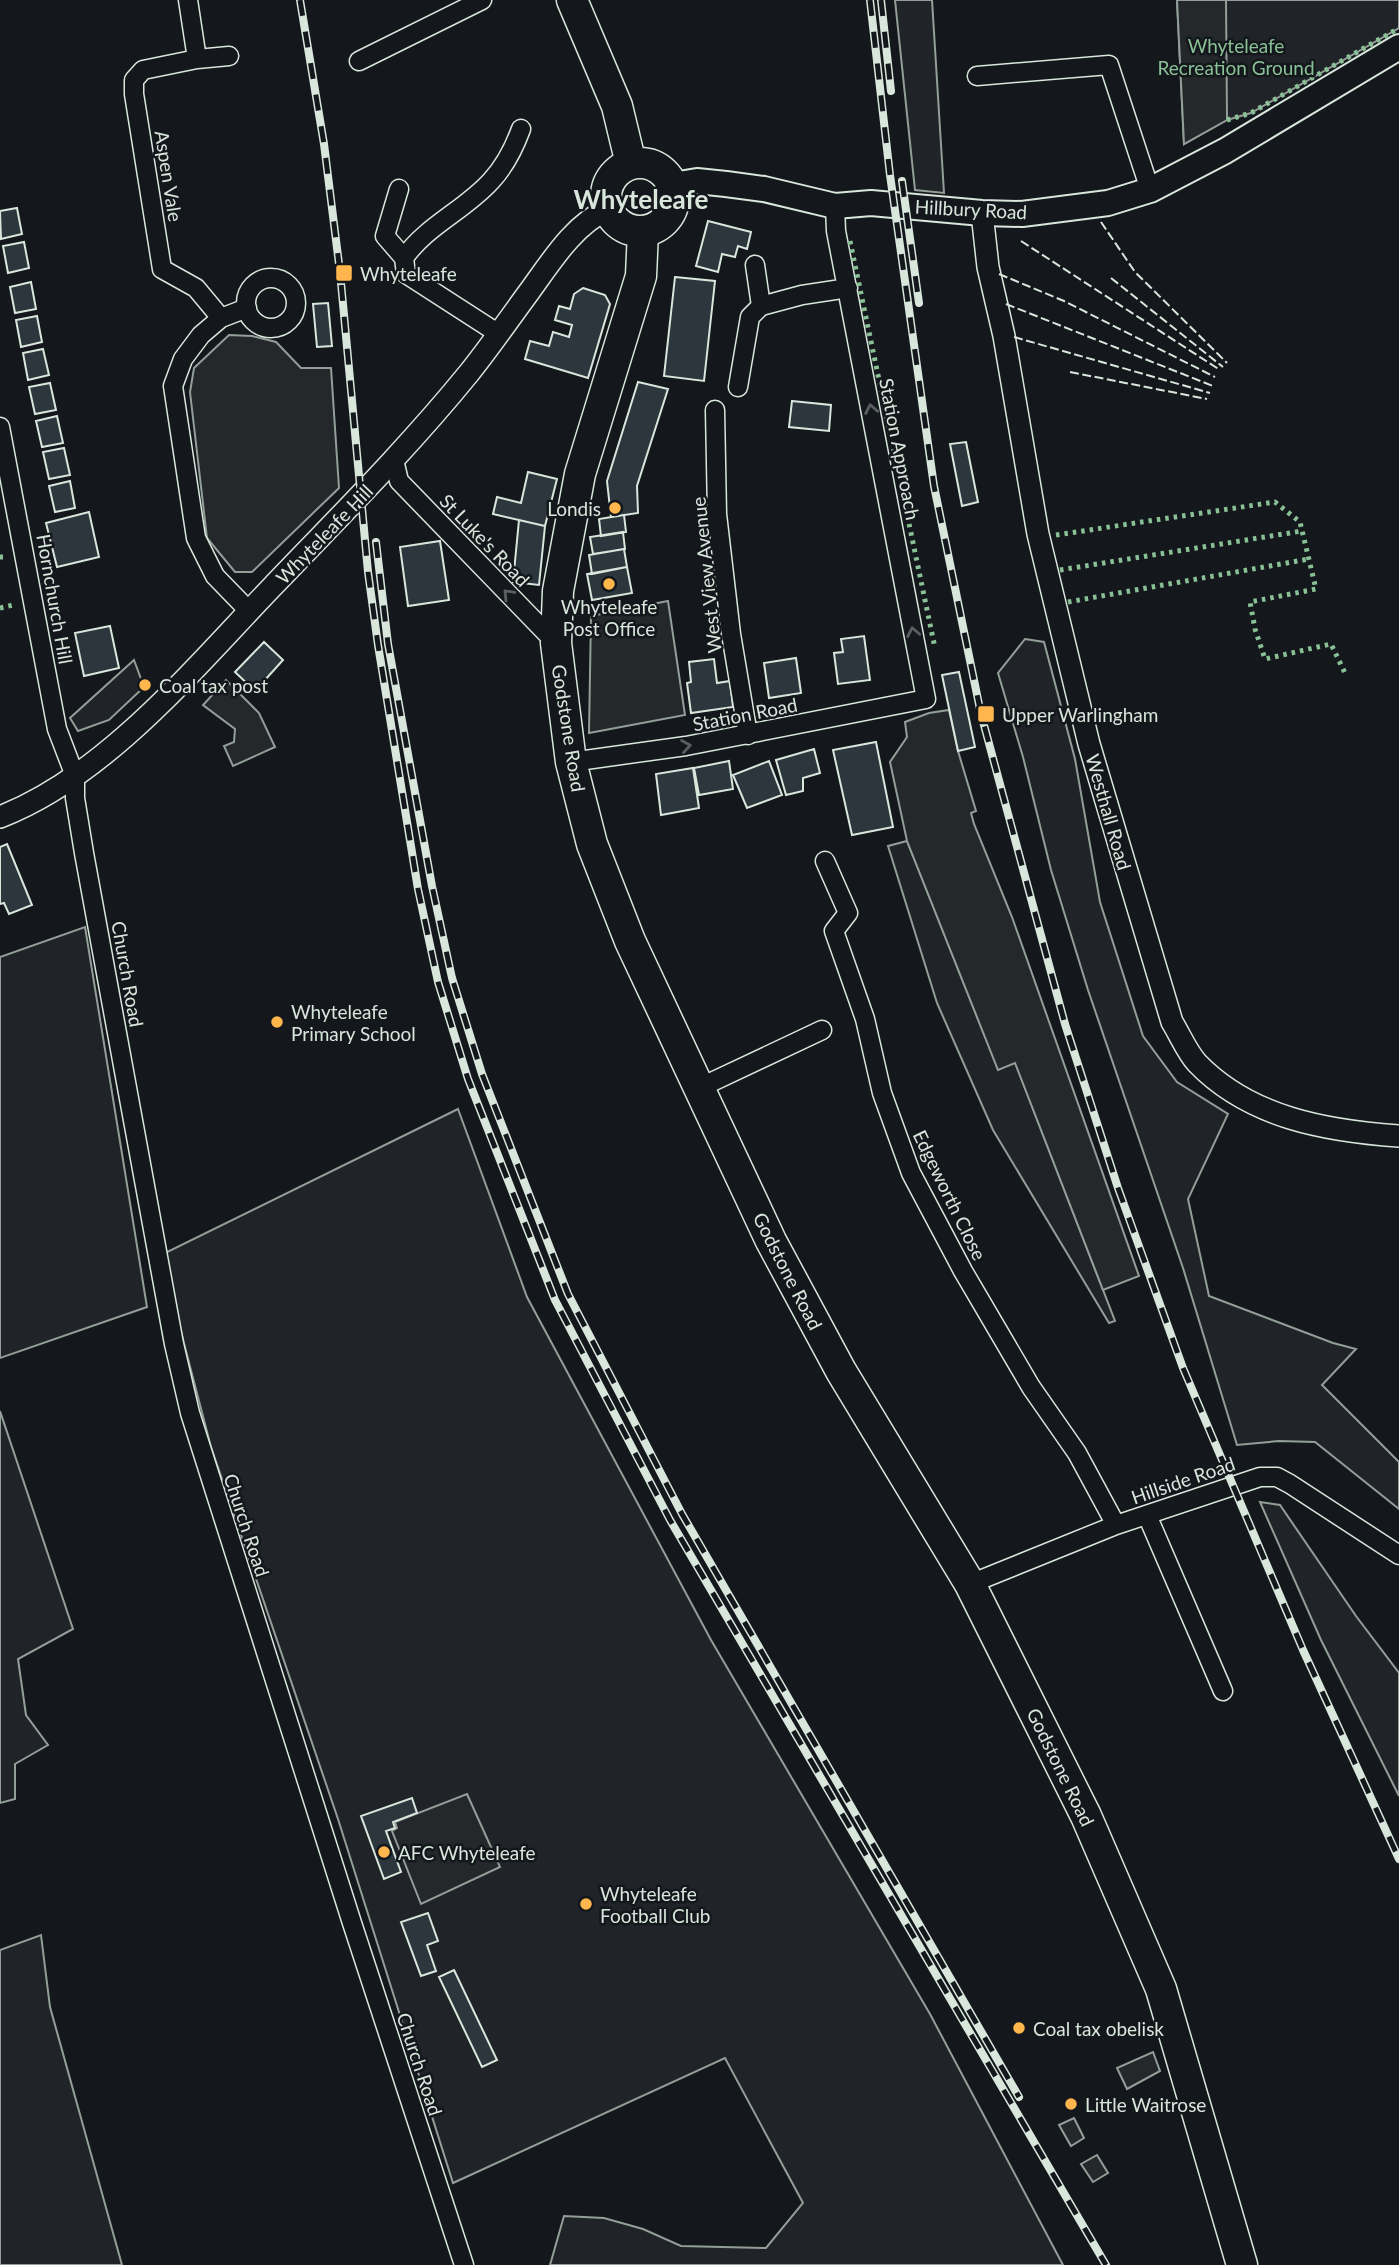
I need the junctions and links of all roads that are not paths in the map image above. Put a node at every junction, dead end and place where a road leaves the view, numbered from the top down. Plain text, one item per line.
1 (188, 0) edge
2 (482, 0) edge
3 (572, 0) edge
4 (1399, 47) edge
5 (229, 56) dead end
6 (197, 59) junction
7 (359, 61) dead end
8 (977, 76) dead end
9 (521, 129) dead end
10 (631, 164) junction
11 (673, 186) junction
12 (399, 189) dead end
13 (1150, 190) junction
14 (835, 206) junction
15 (608, 209) junction
16 (982, 212) junction
17 (643, 231) junction
18 (404, 258) junction
19 (755, 265) dead end
20 (848, 288) junction
21 (761, 306) junction
22 (247, 308) dead end
23 (220, 318) junction
24 (499, 334) junction
25 (738, 387) dead end
26 (715, 410) dead end
27 (0, 427) edge
28 (394, 460) junction
29 (249, 611) junction
30 (556, 643) junction
31 (926, 699) joint
32 (748, 735) junction
33 (571, 762) junction
34 (75, 776) junction
35 (0, 817) edge
36 (825, 861) dead end
37 (822, 1030) dead end
38 (699, 1088) junction
39 (1399, 1136) edge
40 (1147, 1515) junction
41 (1116, 1525) junction
42 (1399, 1555) edge
43 (970, 1584) junction
44 (1223, 1691) dead end
45 (464, 2265) edge
46 (1242, 2265) edge

1 - 6 street
2 - 7 street
3 - 10 highway
4 - 13 main road, Hillbury Road
5 - 6 street, Aspen Vale
6 - 23 street, Aspen Vale
8 - 13 street
9 - 18 street
10 - 11 highway
10 - 15 highway
11 - 14 main road, Hillbury Road
11 - 17 highway
12 - 18 street
13 - 16 main road, Hillbury Road
14 - 16 main road, Hillbury Road
14 - 20 street, Station Approach
15 - 17 highway
15 - 24 street, Whyteleafe Hill
16 - 39 street, Westhall Road
17 - 30 highway, Godstone Road
18 - 24 street
19 - 21 street
20 - 21 street
31 -> 20 street, Station Approach
21 - 25 street
22 - 23 street
23 - 29 street
24 - 28 street, Whyteleafe Hill
26 - 32 street, West View Avenue
27 - 34 street, Hornchurch Hill
28 - 29 street, Whyteleafe Hill
30 -> 28 street, St Luke's Road
29 - 34 street, Whyteleafe Hill
30 - 33 highway, Godstone Road
31 - 32 street, Station Road
33 -> 32 street, Station Road
33 - 38 highway, Godstone Road
34 - 35 street, Whyteleafe Hill
34 - 45 street, Church Road
36 - 41 street, Edgeworth Close
37 - 38 street
38 - 43 highway, Godstone Road
40 - 41 street, Hillside Road
40 - 42 street, Hillside Road
40 - 44 street
41 - 43 street, Hillside Road
43 - 46 highway, Godstone Road

